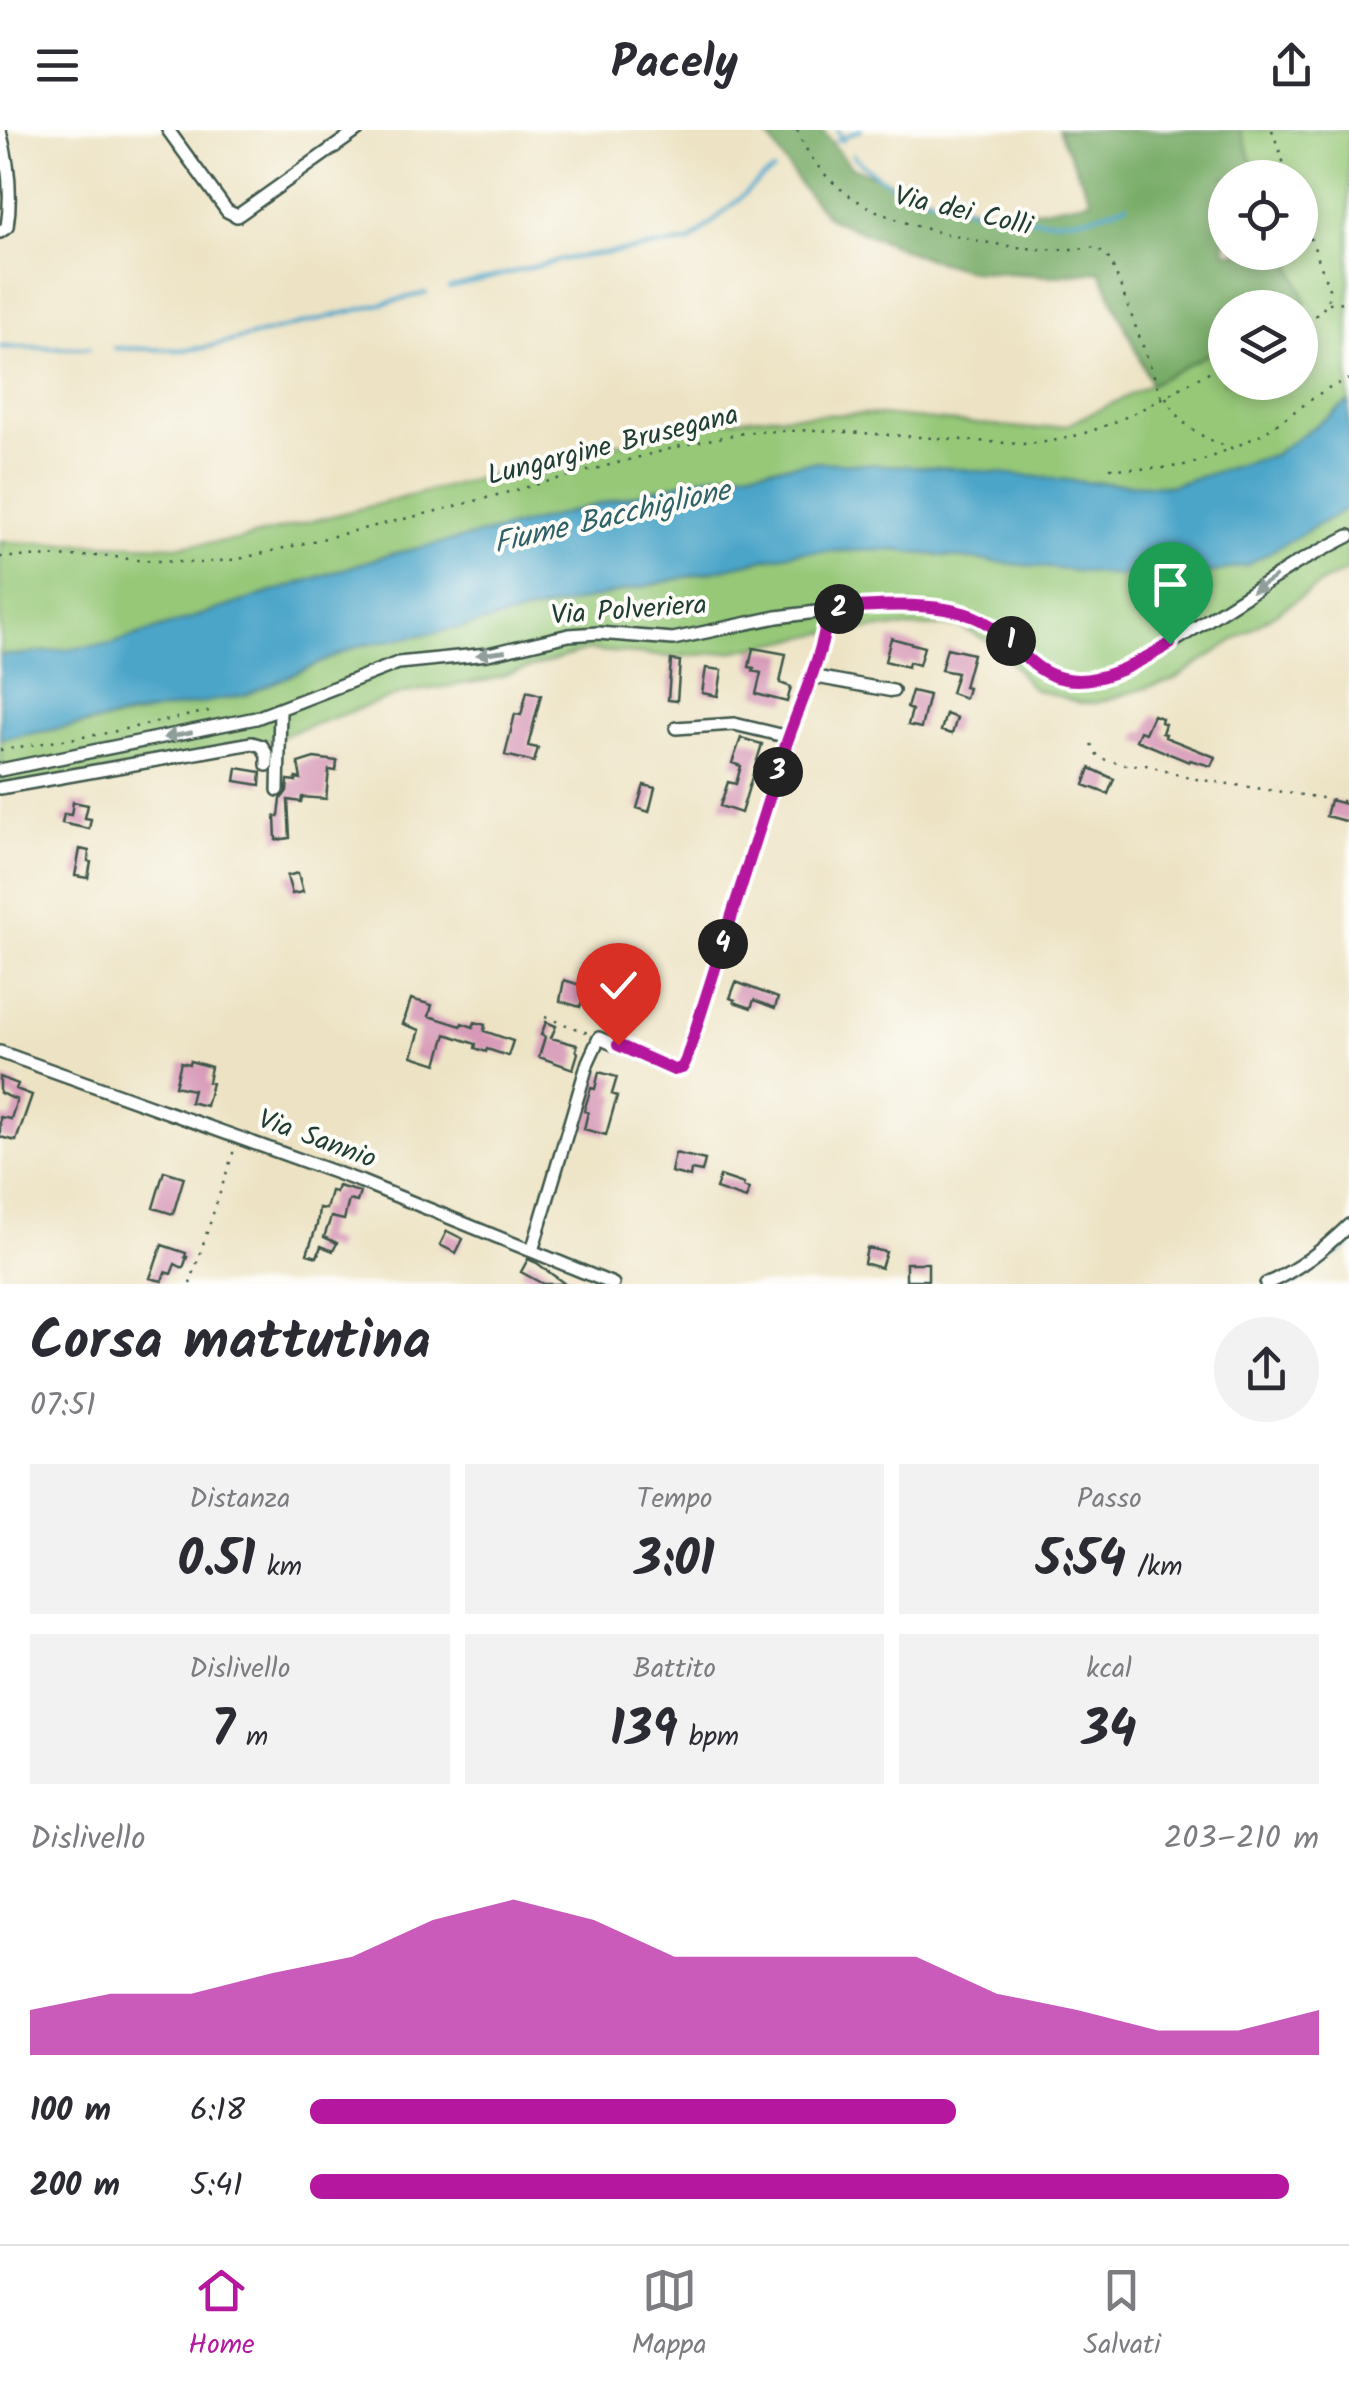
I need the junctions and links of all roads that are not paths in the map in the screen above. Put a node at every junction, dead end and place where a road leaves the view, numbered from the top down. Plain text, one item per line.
1 (168, 130) edge
2 (358, 130) edge
3 (0, 131) edge
4 (0, 232) edge
5 (1349, 536) edge
6 (828, 610) junction
7 (812, 676) junction
8 (893, 691) dead end
9 (280, 711) junction
10 (676, 728) dead end
11 (789, 737) junction
12 (267, 764) dead end
13 (0, 770) edge
14 (0, 788) edge
15 (278, 790) dead end
16 (0, 1052) edge
17 (1349, 1226) edge
18 (532, 1251) junction
19 (613, 1284) edge
20 (1266, 1284) edge

1 - 2 street
3 - 4 street
5 -> 6 street, Via Polveriera
6 - 7 street
6 -> 9 street, Via Polveriera
7 - 8 street
7 - 11 street
9 -> 13 street, Via Polveriera
9 - 15 street
10 - 11 street
11 - 18 street
12 - 14 street
16 - 18 street, Via Sannio
17 - 20 street
18 - 19 street, Via Sannio

